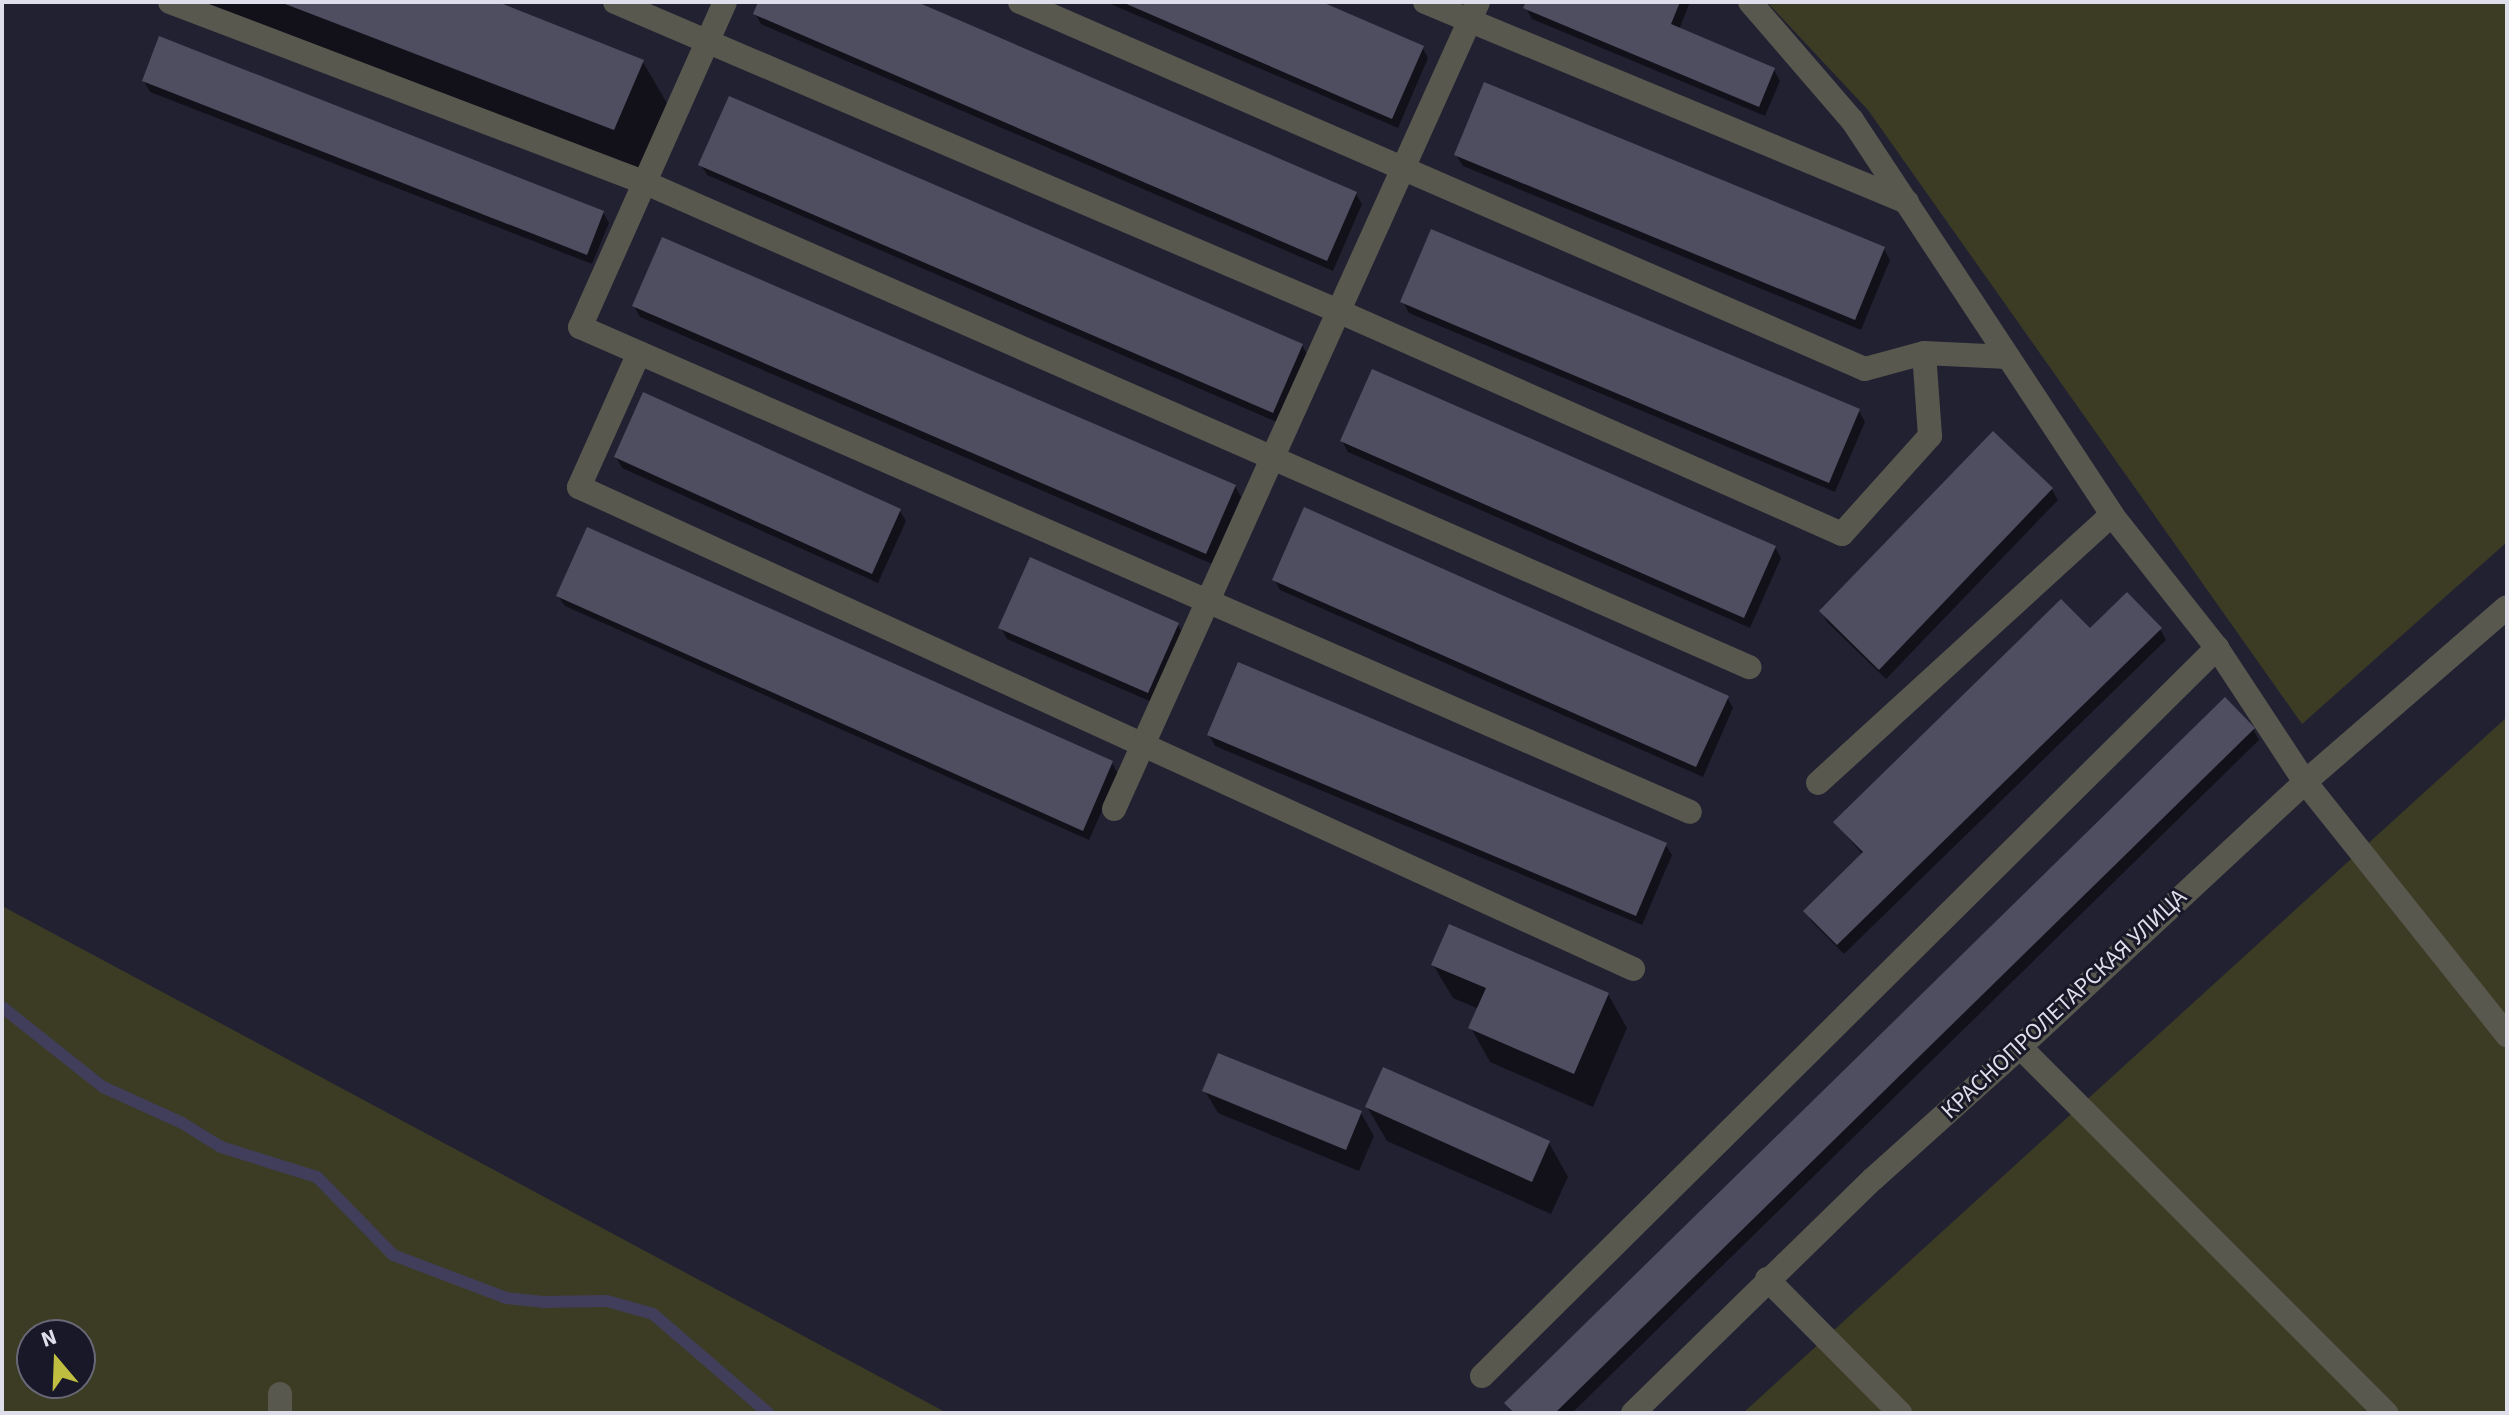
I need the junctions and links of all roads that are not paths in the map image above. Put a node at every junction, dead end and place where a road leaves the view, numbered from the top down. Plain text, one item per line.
1 (170, 2) edge
2 (615, 2) edge
3 (725, 2) edge
4 (1020, 2) edge
5 (1425, 2) edge
6 (1750, 2) edge
7 (1474, 12) edge
8 (708, 42) junction
9 (1403, 169) junction
10 (646, 183) junction
11 (1907, 202) junction
12 (1338, 311) junction
13 (639, 353) junction
14 (1924, 353) junction
15 (2008, 357) junction
16 (1273, 456) junction
17 (2112, 515) junction
18 (1208, 601) junction
19 (2507, 607) edge
20 (2217, 648) junction
21 (1749, 667) dead end
22 (1142, 747) junction
23 (2305, 782) junction
24 (1818, 783) dead end
25 (1114, 809) dead end
26 (1690, 812) dead end
27 (1633, 969) dead end
28 (2507, 1035) edge
29 (2020, 1047) junction
30 (1767, 1279) junction
31 (1482, 1376) dead end
32 (1633, 1413) edge
33 (1900, 1413) edge
34 (2386, 1413) edge

1 - 10 street
2 - 8 street
3 - 8 street
4 - 9 street
5 - 7 street
6 - 11 street
7 - 9 street
7 - 11 street
8 - 10 street
8 - 12 street
9 - 12 street
9 - 14 street
10 - 13 street
10 - 16 street
11 - 15 street
12 - 14 street
12 - 16 street
13 - 18 street
13 - 22 street
14 - 15 street
15 - 17 street
16 - 18 street
16 - 21 street
17 - 20 street
17 - 24 street
18 - 22 street
18 - 26 street
19 - 23 street, КРАСНОПРОЛЕТАРСКАЯ УЛИЦА
20 - 23 street
20 - 31 street
22 - 25 street
22 - 27 street
23 - 28 street
23 - 29 street, КРАСНОПРОЛЕТАРСКАЯ УЛИЦА
29 - 30 street, КРАСНОПРОЛЕТАРСКАЯ УЛИЦА
29 - 34 street
30 - 32 street, КРАСНОПРОЛЕТАРСКАЯ УЛИЦА
30 - 33 street

